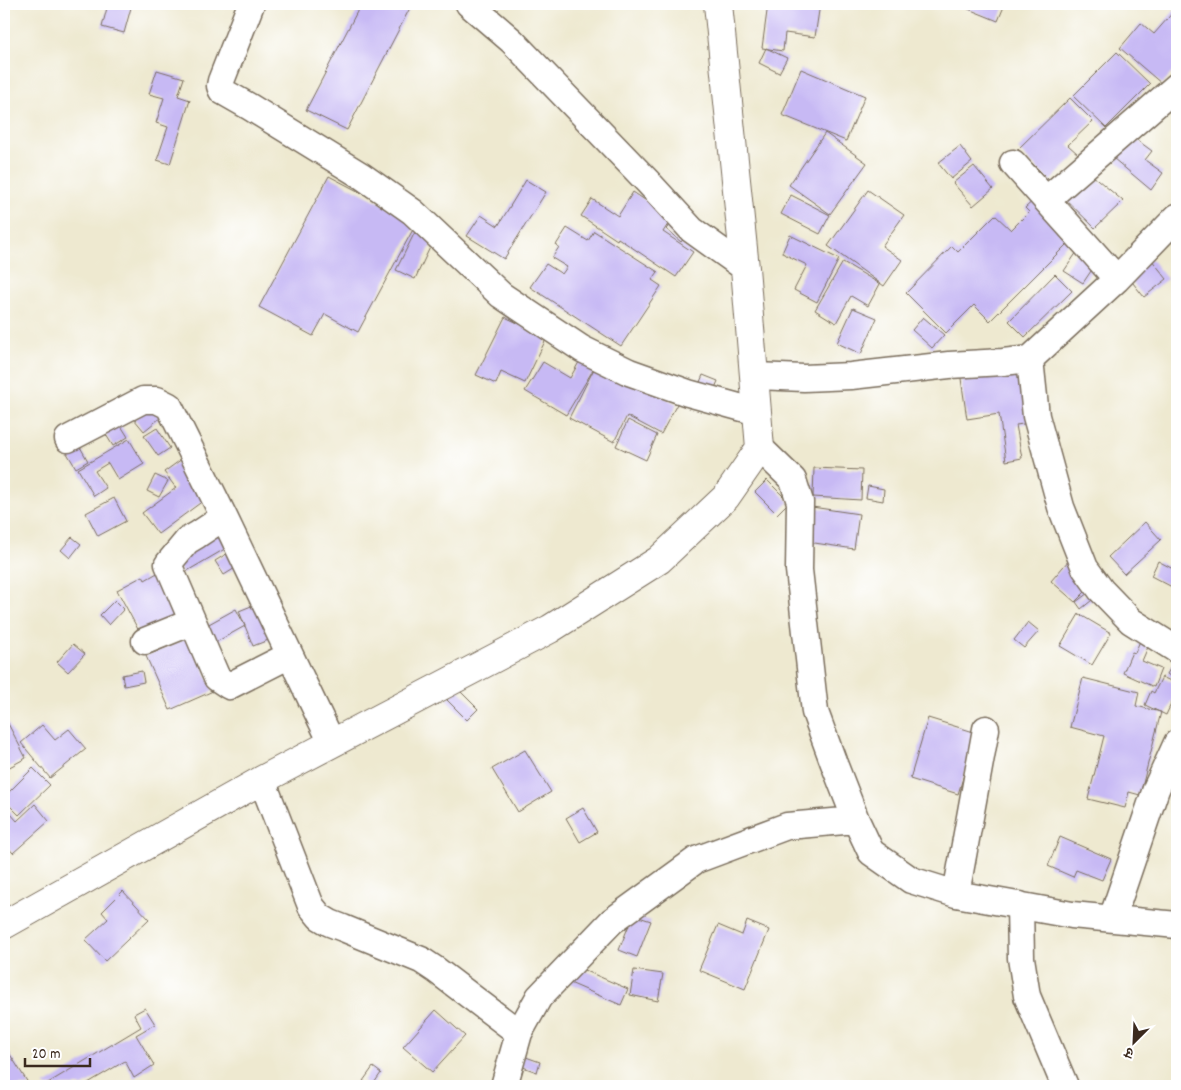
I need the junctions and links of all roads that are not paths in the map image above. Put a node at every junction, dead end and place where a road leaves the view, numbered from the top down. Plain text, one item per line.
1 (251, 4) edge
2 (470, 4) edge
3 (718, 4) edge
4 (1177, 86) edge
5 (1013, 163) dead end
6 (1046, 200) junction
7 (1177, 217) edge
8 (745, 268) junction
9 (1117, 279) junction
10 (1030, 359) junction
11 (754, 376) junction
12 (757, 412) junction
13 (68, 439) dead end
14 (760, 448) junction
15 (224, 517) junction
16 (192, 622) junction
17 (145, 642) dead end
18 (1177, 650) edge
19 (290, 655) junction
20 (986, 728) dead end
21 (332, 743) junction
22 (1177, 743) edge
23 (262, 780) junction
24 (856, 820) junction
25 (956, 894) junction
26 (1020, 904) junction
27 (1112, 919) junction
28 (4, 925) edge
29 (1177, 925) edge
30 (519, 1033) junction
31 (504, 1086) edge
32 (1065, 1086) edge

1 - 12 street
2 - 8 street
3 - 8 main road
4 - 6 street
5 - 6 street
6 - 9 street
7 - 9 street
8 - 11 main road
9 - 10 street
10 - 11 street
10 - 18 street
11 - 12 main road
12 - 14 main road
13 - 15 street
14 - 21 main road
14 - 24 street
15 - 16 street
15 - 19 street
16 - 17 street
16 - 19 street
19 - 21 street
20 - 25 street
21 - 23 main road
22 - 27 street
23 - 28 main road
23 - 30 street
24 - 25 street
24 - 30 street
25 - 26 street
26 - 27 street
26 - 32 street
27 - 29 street
30 - 31 street

